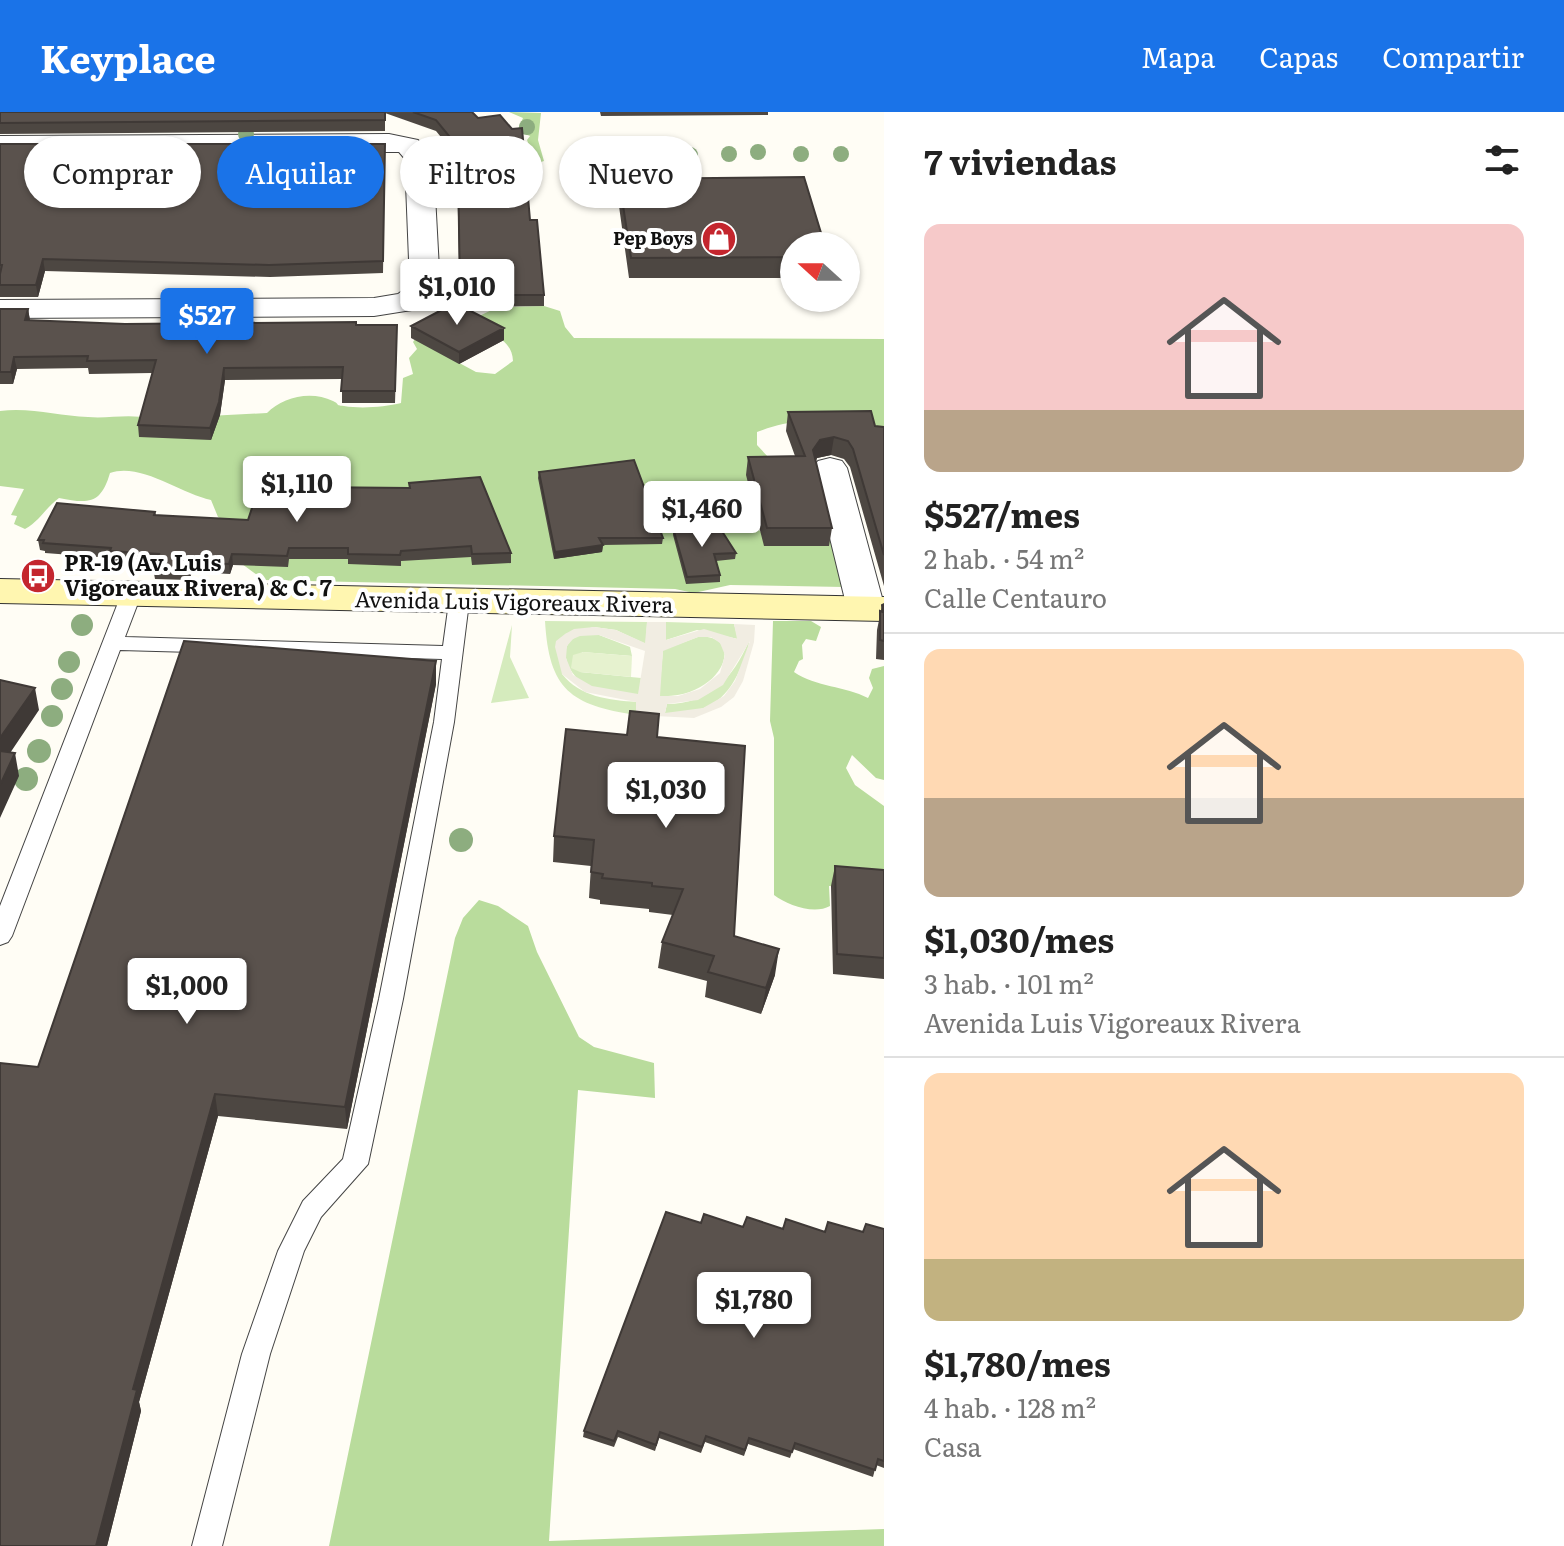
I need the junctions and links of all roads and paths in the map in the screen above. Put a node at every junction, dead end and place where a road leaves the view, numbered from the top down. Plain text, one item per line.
1 (0, 144) edge
2 (0, 309) edge
3 (830, 468) dead end
4 (0, 591) edge
5 (131, 595) junction
6 (459, 602) junction
7 (875, 609) edge
8 (113, 643) junction
9 (453, 653) junction
10 (0, 936) edge
11 (207, 1546) edge

1 - 2 street
3 - 7 street
4 - 5 main road, Avenida Luis Vigoreaux Rivera
5 - 6 main road, Avenida Luis Vigoreaux Rivera
5 - 8 lane
6 - 7 main road, Avenida Luis Vigoreaux Rivera
6 - 9 lane
8 - 9 lane
8 - 10 lane
9 - 11 lane

